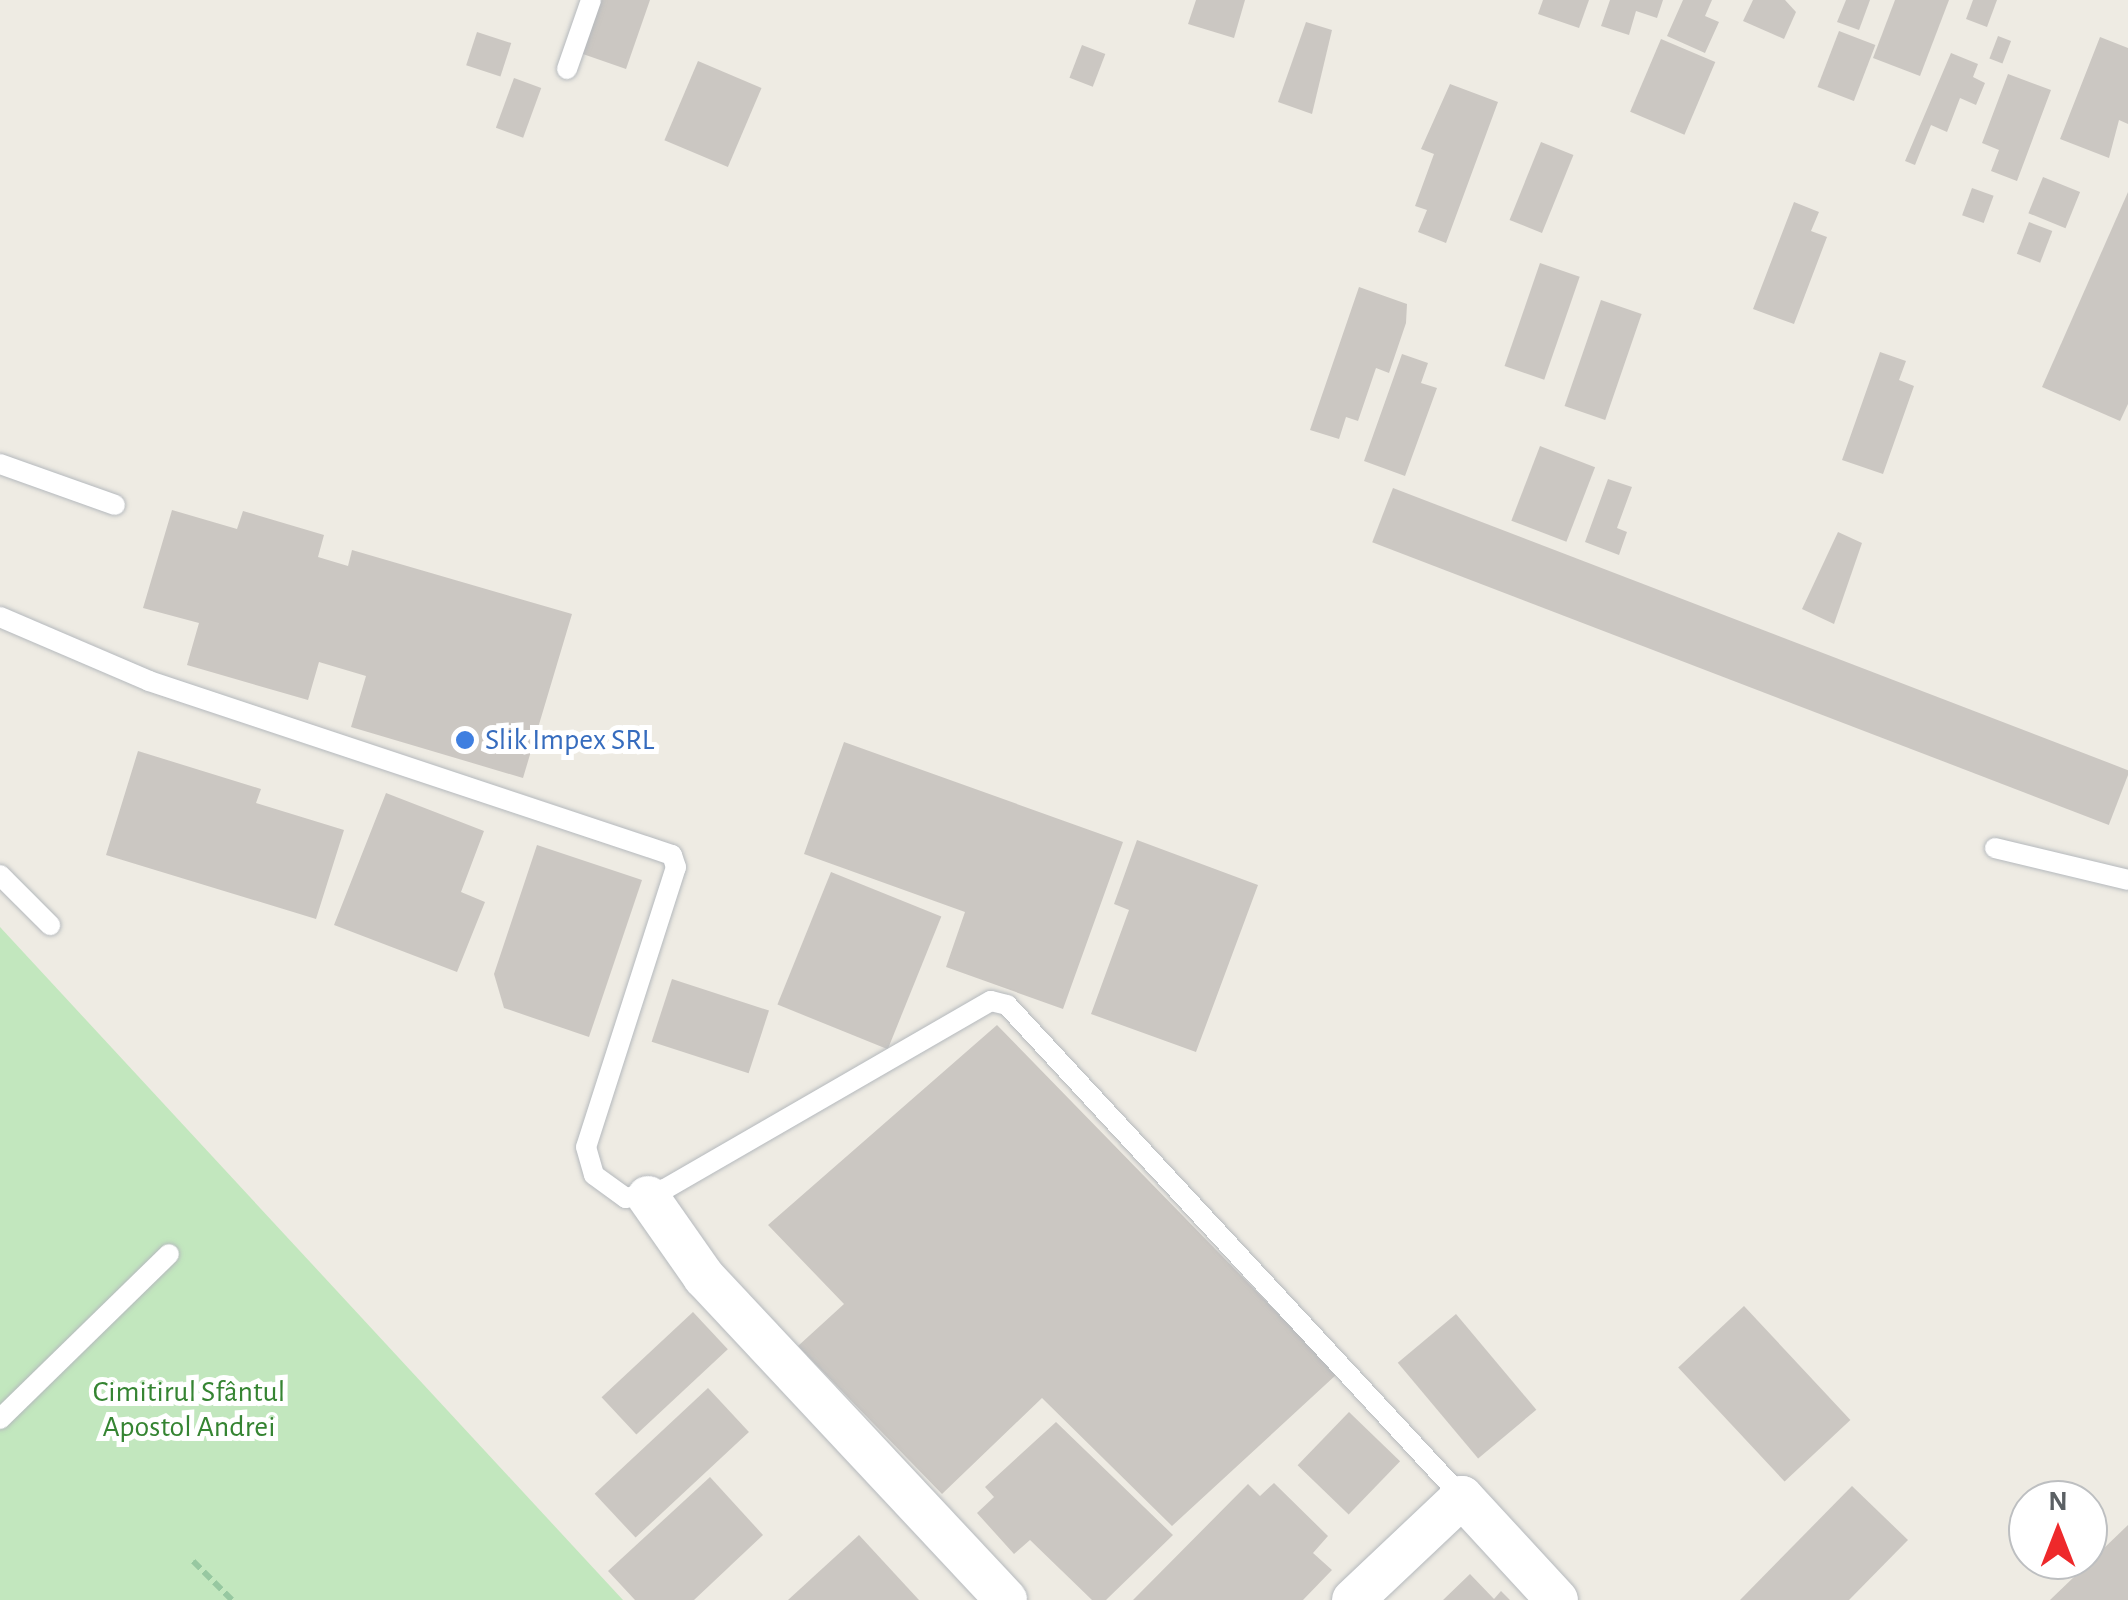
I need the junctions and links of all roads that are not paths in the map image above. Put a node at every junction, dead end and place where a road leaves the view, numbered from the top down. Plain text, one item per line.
1 (591, 0) edge
2 (568, 69) dead end
3 (0, 464) edge
4 (116, 505) dead end
5 (0, 617) edge
6 (1995, 848) dead end
7 (0, 875) edge
8 (2128, 880) edge
9 (50, 925) dead end
10 (648, 1197) junction
11 (169, 1254) dead end
12 (0, 1419) edge
13 (1462, 1498) junction
14 (1006, 1600) edge
15 (1353, 1600) edge
16 (1557, 1600) edge

1 - 2 lane
3 - 4 lane
5 - 10 lane
6 - 8 lane
7 - 9 lane
10 - 13 lane
10 - 14 street
11 - 12 lane
13 - 15 street
13 - 16 street

